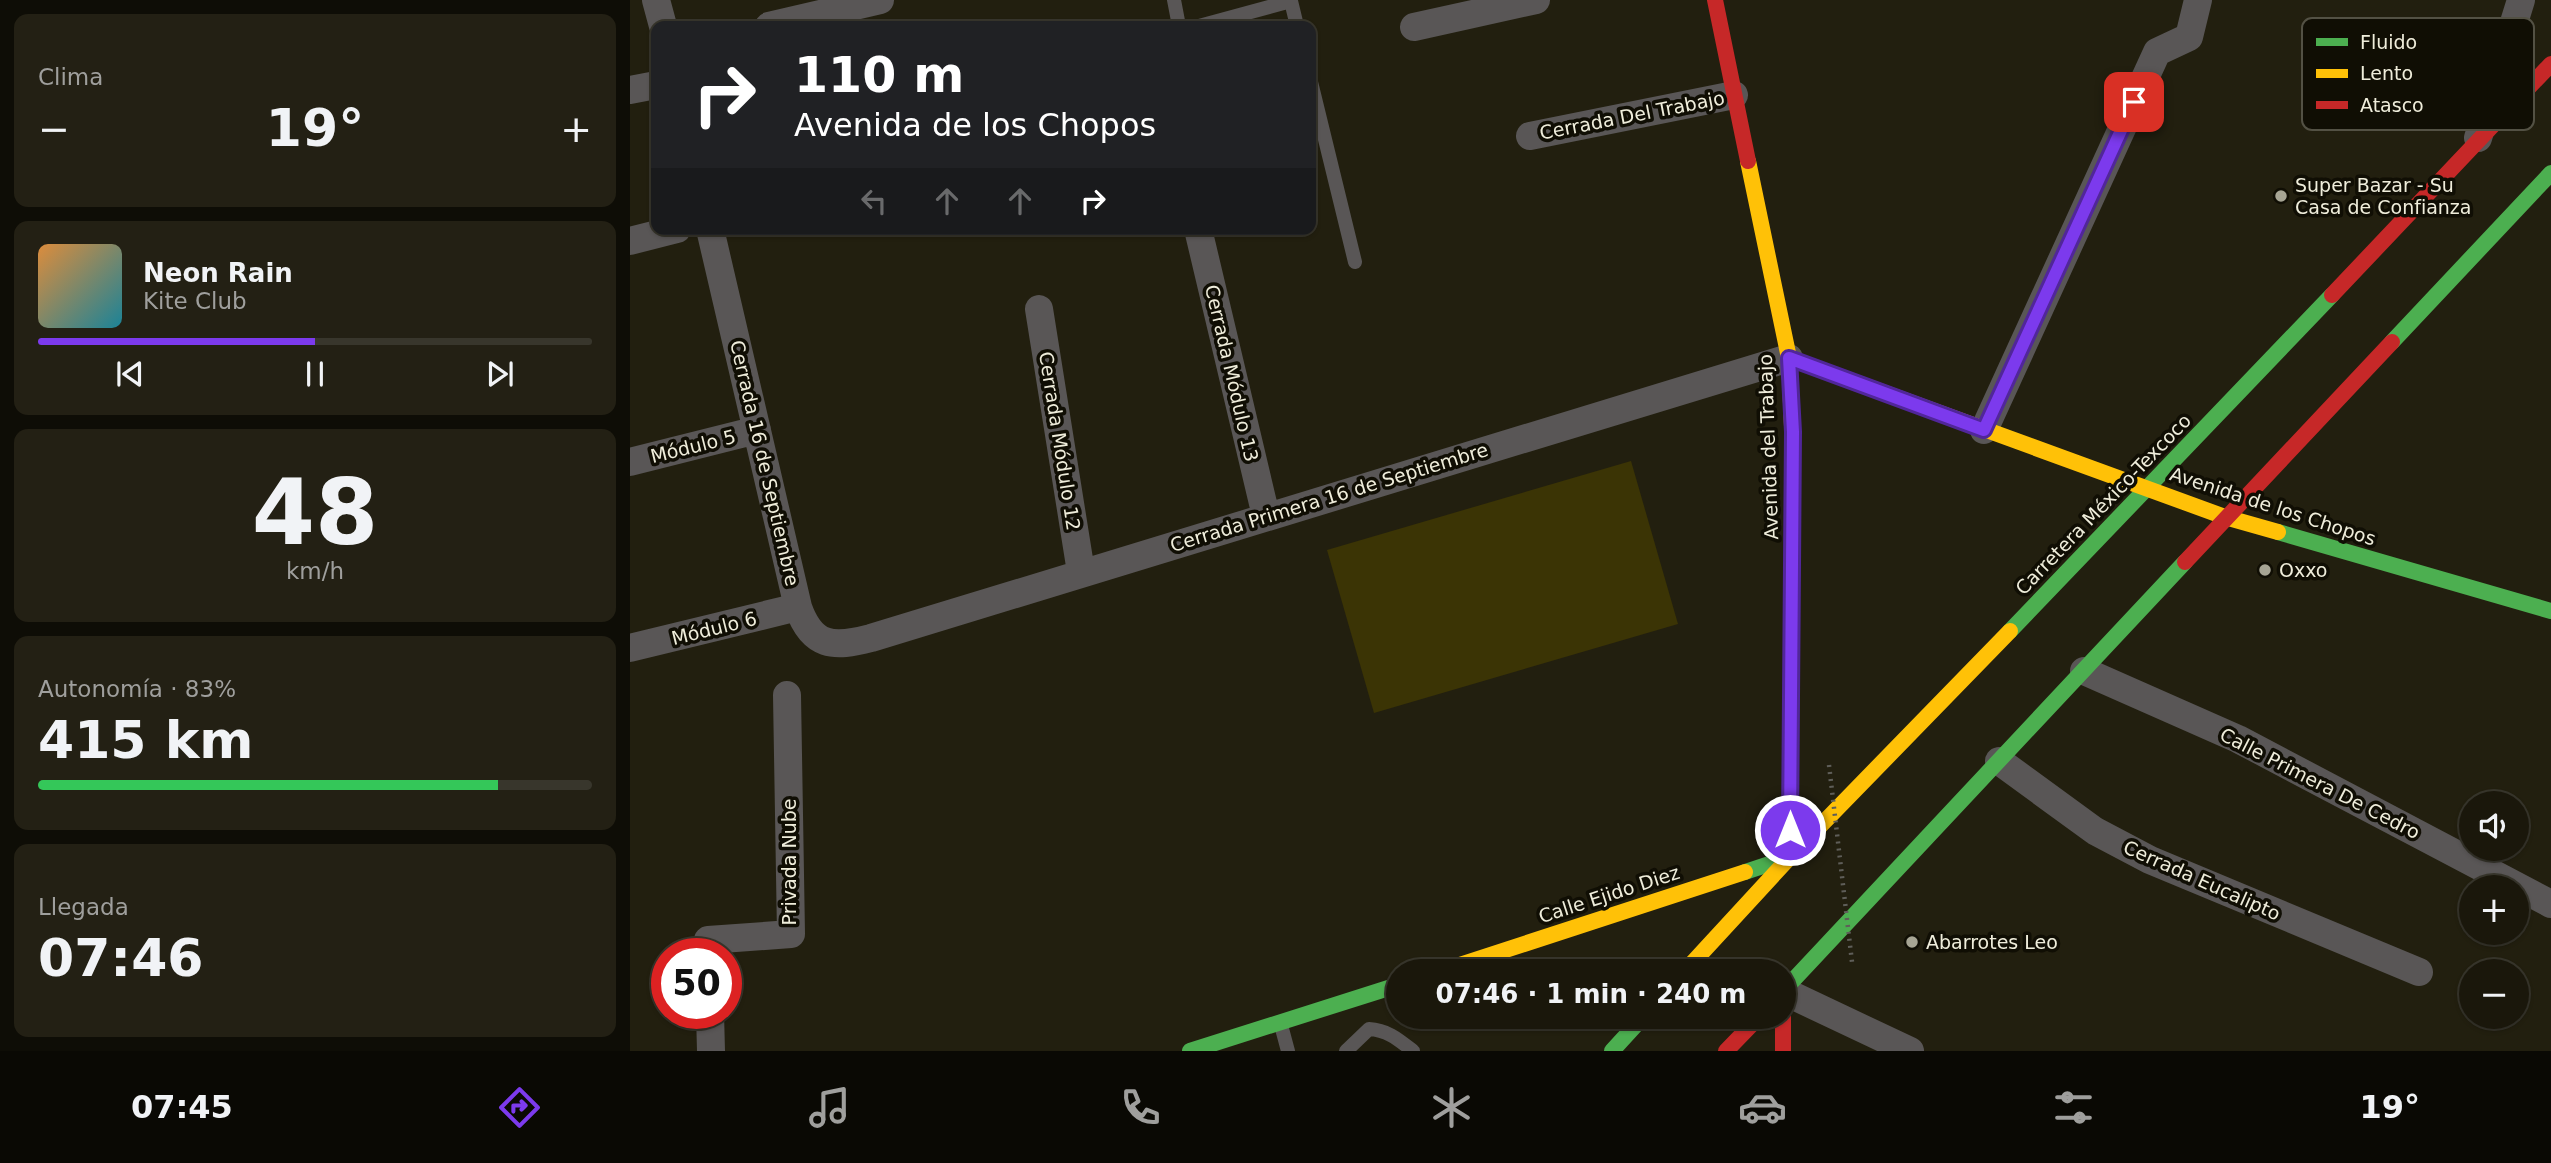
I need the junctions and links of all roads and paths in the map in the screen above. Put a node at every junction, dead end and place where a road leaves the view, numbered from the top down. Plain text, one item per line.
1 (656, 0) edge
2 (880, 0) edge
3 (1174, 0) edge
4 (1536, 0) edge
5 (1715, 0) edge
6 (2198, 0) edge
7 (2521, 0) edge
8 (2515, 18) edge
9 (662, 21) edge
10 (790, 21) edge
11 (1178, 21) edge
12 (1217, 21) edge
13 (1296, 21) edge
14 (1414, 27) dead end
15 (2551, 64) edge
16 (2534, 82) edge
17 (651, 86) edge
18 (630, 90) edge
19 (1734, 95) junction
20 (1316, 102) edge
21 (2480, 130) edge
22 (2489, 130) edge
23 (1530, 136) dead end
24 (2476, 144) junction
25 (2551, 173) edge
26 (654, 235) edge
27 (711, 235) edge
28 (1199, 235) edge
29 (630, 241) edge
30 (1356, 262) dead end
31 (1039, 309) dead end
32 (1789, 358) junction
33 (757, 430) junction
34 (1984, 430) junction
35 (630, 462) edge
36 (2149, 488) junction
37 (1266, 516) junction
38 (2225, 517) junction
39 (1081, 572) junction
40 (798, 607) junction
41 (2551, 611) edge
42 (871, 638) joint
43 (630, 648) edge
44 (2084, 671) junction
45 (787, 695) dead end
46 (2000, 761) junction
47 (1829, 765) dead end
48 (1790, 857) junction
49 (2551, 904) edge
50 (736, 938) edge
51 (1478, 959) edge
52 (1696, 959) edge
53 (1853, 962) dead end
54 (2419, 972) dead end
55 (1796, 977) edge
56 (1386, 989) edge
57 (1796, 997) edge
58 (1281, 1024) junction
59 (710, 1029) edge
60 (1632, 1029) edge
61 (1747, 1029) edge
62 (1783, 1029) edge
63 (711, 1051) edge
64 (1190, 1051) edge
65 (1288, 1051) edge
66 (1346, 1051) edge
67 (1413, 1051) edge
68 (1612, 1051) edge
69 (1726, 1051) edge
70 (1783, 1051) edge
71 (1910, 1051) edge

1 - 9 street
2 - 10 street
3 - 11 lane
4 - 14 street
5 - 19 main road, Avenida del Trabajo
6 - 34 street
7 - 8 street
12 - 13 lane
15 - 16 main road, Carretera México-Texcoco
17 - 18 street
19 - 23 street, Cerrada Del Trabajo
19 - 32 main road, Avenida del Trabajo
20 - 30 lane
21 - 24 street
22 - 24 main road, Carretera México-Texcoco
24 - 36 main road, Carretera México-Texcoco
25 - 38 main road
26 - 29 street
27 - 33 street, Cerrada 16 de Septiembre
28 - 37 street, Cerrada Módulo 13
31 - 39 street, Cerrada Módulo 12
32 - 34 main road, Avenida de los Chopos
32 - 37 street, Cerrada Primera 16 de Septiembre
32 - 48 main road, Avenida del Trabajo
33 - 35 street, Módulo 5
33 - 40 street, Cerrada 16 de Septiembre
34 - 36 main road, Avenida de los Chopos
36 - 38 main road, Avenida de los Chopos
36 - 48 main road, Carretera México-Texcoco
37 - 39 street, Cerrada Primera 16 de Septiembre
38 - 41 main road, Avenida de los Chopos
38 - 44 main road
39 - 42 street, Cerrada Primera 16 de Septiembre
40 - 42 street, Cerrada 16 de Septiembre
40 - 43 street, Módulo 6
44 - 46 main road
44 - 49 street, Calle Primera De Cedro
45 - 50 street, Privada Nube
46 - 54 street, Cerrada Eucalipto
46 - 55 main road
47 - 53 path, bridge
48 - 51 main road, Calle Ejido Diez
48 - 52 main road, Carretera México-Texcoco
56 - 58 main road
57 - 71 street
58 - 64 main road
58 - 65 lane
59 - 63 street
60 - 68 main road
61 - 69 main road
62 - 70 main road
66 - 67 lane

